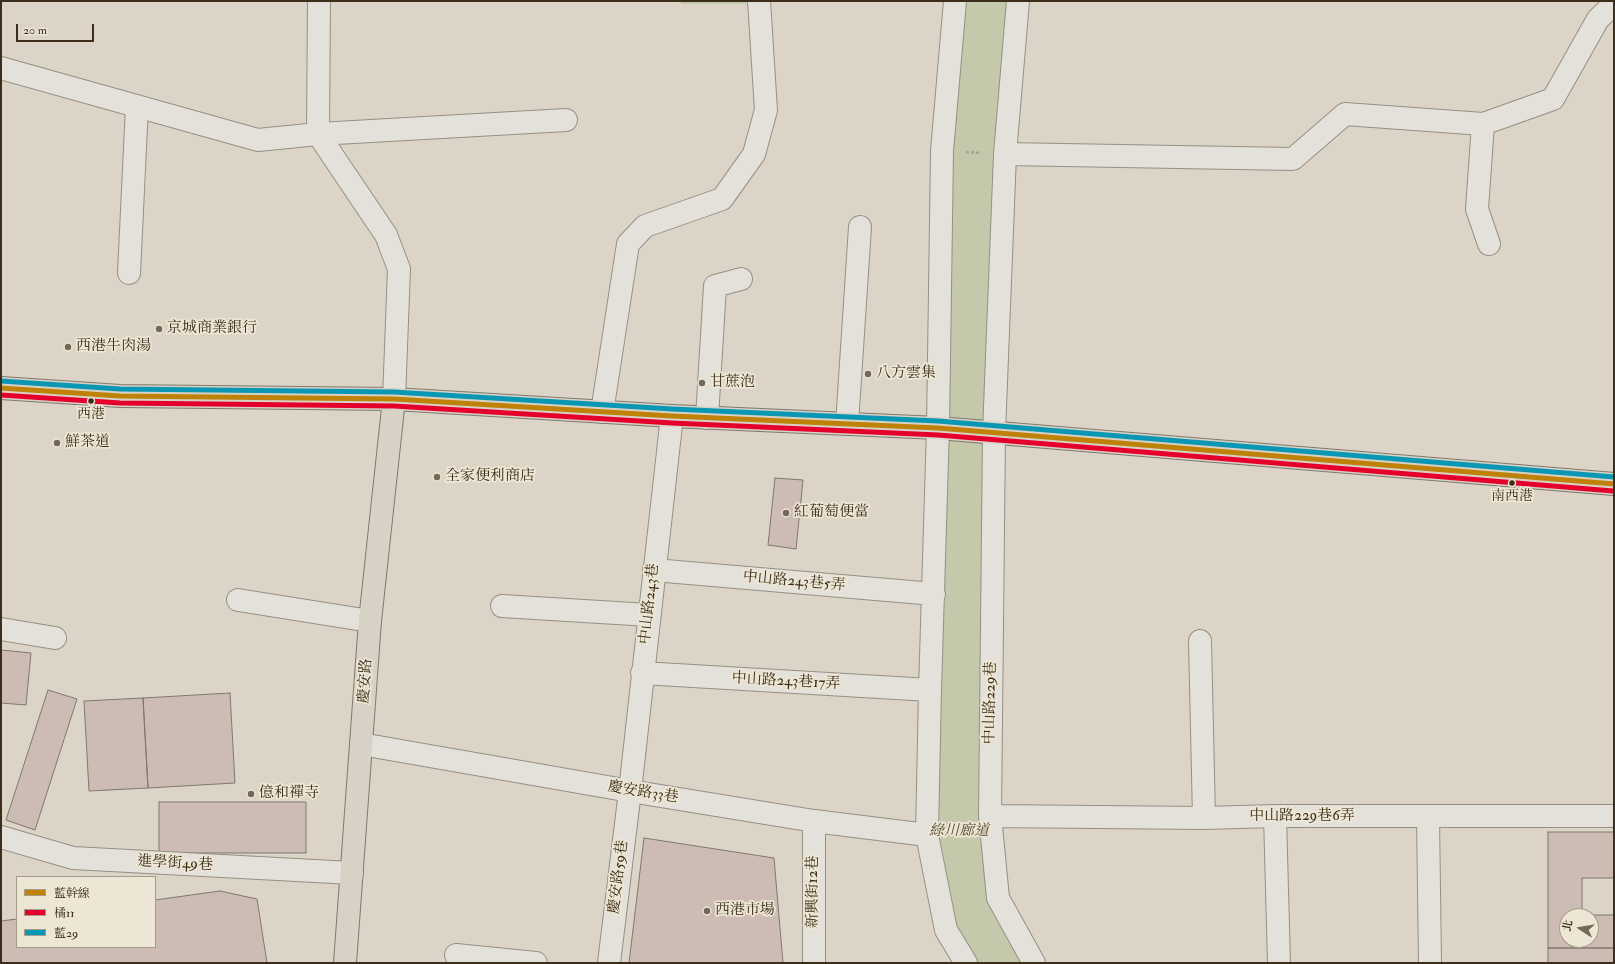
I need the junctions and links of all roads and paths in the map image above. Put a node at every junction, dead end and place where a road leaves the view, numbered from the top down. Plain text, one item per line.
1 (318, 1) edge
2 (759, 1) edge
3 (955, 1) edge
4 (1018, 1) edge
5 (1614, 4) edge
6 (1, 68) edge
7 (137, 106) junction
8 (566, 120) dead end
9 (1483, 124) junction
10 (318, 134) junction
11 (942, 151) junction
12 (1006, 154) junction
13 (860, 227) dead end
14 (1489, 244) dead end
15 (129, 273) dead end
16 (741, 279) dead end
17 (1, 388) edge
18 (394, 399) junction
19 (602, 412) junction
20 (672, 416) junction
21 (707, 418) junction
22 (847, 424) junction
23 (938, 428) junction
24 (994, 433) junction
25 (1614, 484) edge
26 (654, 570) junction
27 (934, 594) junction
28 (238, 600) dead end
29 (502, 606) dead end
30 (649, 615) junction
31 (370, 621) junction
32 (1, 629) edge
33 (55, 638) dead end
34 (1200, 641) dead end
35 (642, 673) junction
36 (930, 690) junction
37 (361, 744) junction
38 (630, 791) junction
39 (990, 816) junction
40 (1276, 816) junction
41 (1428, 816) junction
42 (1614, 816) edge
43 (1204, 818) junction
44 (814, 821) junction
45 (927, 835) junction
46 (1, 837) edge
47 (352, 874) junction
48 (456, 954) dead end
49 (345, 963) edge
50 (536, 963) edge
51 (609, 963) edge
52 (814, 963) edge
53 (966, 963) edge
54 (1034, 963) edge
55 (1278, 963) edge
56 (1430, 963) edge

1 - 10 street
2 - 19 street
3 - 11 street
4 - 12 street, 中山路229巷
5 - 9 street
6 - 7 street
7 - 10 street
7 - 15 street
8 - 10 street
9 - 12 street
9 - 14 street
10 - 18 street
11 - 12 path
11 - 23 street
12 - 24 street, 中山路229巷
13 - 22 street
16 - 21 street
17 - 18 main road
18 - 19 main road
18 - 31 main road, 慶安路
19 - 20 main road
20 - 21 main road
20 - 26 street, 中山路243巷
21 - 22 main road
22 - 23 main road
23 - 24 main road
23 - 27 street
24 - 25 main road
24 - 39 street, 中山路229巷
26 - 27 street, 中山路243巷5弄
26 - 30 street, 中山路243巷
27 - 36 street
28 - 31 street
29 - 30 street
30 - 35 street, 中山路243巷
31 - 37 main road, 慶安路
32 - 33 street
34 - 43 street
35 - 36 street, 中山路243巷17弄
35 - 38 street, 中山路243巷
36 - 45 street
37 - 38 street, 慶安路33巷
37 - 47 main road, 慶安路
38 - 44 street, 慶安路33巷
38 - 51 street, 慶安路59巷
39 - 43 street, 中山路229巷6弄
39 - 54 street, 中山路229巷
40 - 41 street, 中山路229巷6弄
40 - 43 street, 中山路229巷6弄
40 - 55 street
41 - 42 street, 中山路229巷6弄
41 - 56 street
44 - 45 street, 慶安路33巷
44 - 52 street, 新興街12巷
45 - 53 street
46 - 47 street, 進學街49巷
47 - 49 main road, 慶安路
48 - 50 street

